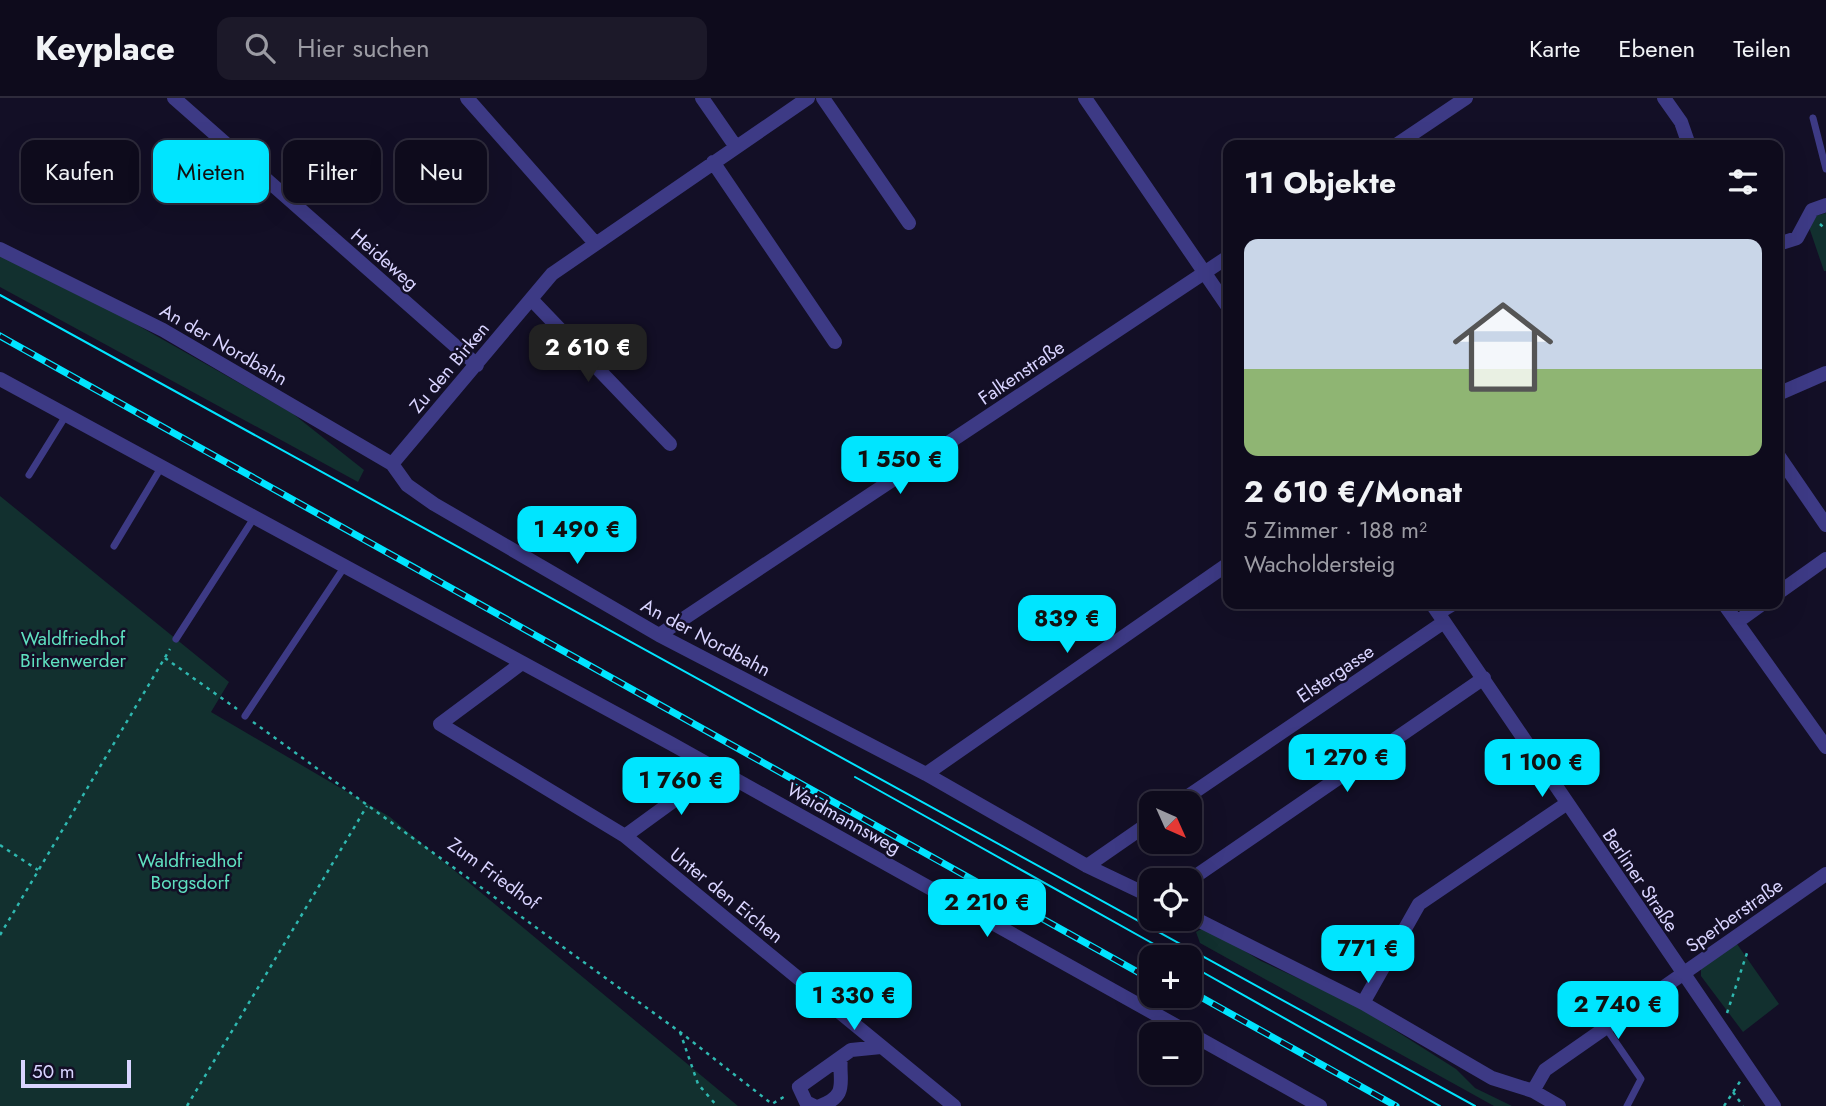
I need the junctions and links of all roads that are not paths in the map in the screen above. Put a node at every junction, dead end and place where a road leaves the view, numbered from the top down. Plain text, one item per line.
1 (174, 98) edge
2 (467, 98) edge
3 (702, 98) edge
4 (808, 98) edge
5 (824, 98) edge
6 (1085, 98) edge
7 (1466, 98) edge
8 (1664, 98) edge
9 (1813, 118) dead end
10 (1403, 140) edge
11 (1687, 140) edge
12 (736, 147) junction
13 (713, 162) junction
14 (1826, 169) edge
15 (1826, 205) edge
16 (909, 223) dead end
17 (1783, 242) edge
18 (595, 243) junction
19 (0, 248) edge
20 (1223, 260) edge
21 (1205, 273) junction
22 (530, 299) junction
23 (1223, 300) edge
24 (835, 342) dead end
25 (477, 365) junction
26 (1826, 373) edge
27 (0, 379) edge
28 (1783, 392) edge
29 (65, 417) junction
30 (670, 444) dead end
31 (1783, 462) edge
32 (392, 464) junction
33 (162, 465) junction
34 (29, 475) dead end
35 (254, 517) junction
36 (1826, 525) edge
37 (114, 546) dead end
38 (1826, 559) edge
39 (345, 566) junction
40 (1223, 568) edge
41 (1783, 589) edge
42 (1728, 609) edge
43 (1755, 609) edge
44 (1438, 613) edge
45 (1737, 621) junction
46 (659, 635) junction
47 (176, 639) road end
48 (522, 663) junction
49 (1483, 678) junction
50 (245, 716) road end
51 (1826, 747) edge
52 (717, 769) junction
53 (926, 774) junction
54 (1194, 791) edge
55 (1566, 804) junction
56 (1139, 830) edge
57 (625, 836) junction
58 (1087, 866) junction
59 (1202, 872) edge
60 (1826, 874) edge
61 (1139, 891) edge
62 (1202, 922) edge
63 (1682, 974) junction
64 (1363, 1003) junction
65 (1606, 1028) junction
66 (881, 1047) junction
67 (841, 1057) junction
68 (1534, 1091) junction
69 (814, 1106) edge
70 (820, 1106) edge
71 (954, 1106) edge
72 (1320, 1106) edge
73 (1559, 1106) edge
74 (1627, 1106) edge
75 (1774, 1106) edge

1 - 25 street, Heideweg
2 - 18 street
3 - 12 street
4 - 12 street, Zu den Birken
5 - 16 street
6 - 21 street
7 - 10 street
8 - 11 street
9 - 14 lane
12 - 13 street, Zu den Birken
13 - 18 street, Zu den Birken
13 - 24 street
15 - 17 street
18 - 22 street, Zu den Birken
19 - 32 street, An der Nordbahn
20 - 21 street, Falkenstraße
21 - 23 street
21 - 46 street, Falkenstraße
22 - 25 street, Zu den Birken
22 - 30 street
25 - 32 street, Zu den Birken
26 - 28 street
27 - 29 street, Waidmannsweg
29 - 33 street, Waidmannsweg
29 - 34 lane
31 - 36 street
32 - 46 street, An der Nordbahn
33 - 35 street, Waidmannsweg
33 - 37 lane
35 - 39 street, Waidmannsweg
35 - 47 lane
38 - 41 street
39 - 48 street, Waidmannsweg
39 - 50 lane
40 - 53 street
42 - 45 street
43 - 45 street
44 - 49 street, Berliner Straße
44 - 54 street, Elstergasse
45 - 51 street
46 - 53 street, An der Nordbahn
48 - 52 street, Waidmannsweg
48 - 57 street, Unter den Eichen
49 - 55 street, Berliner Straße
49 - 59 street
52 - 57 street
52 - 72 street, Waidmannsweg
53 - 58 street, An der Nordbahn
55 - 63 street, Berliner Straße
55 - 64 street
56 - 58 street
57 - 66 street, Unter den Eichen
58 - 61 street, An der Nordbahn
60 - 63 street, Sperberstraße
62 - 64 street
63 - 65 street, Sperberstraße
63 - 75 street, Berliner Straße
64 - 68 street
65 - 68 street, Sperberstraße
65 - 74 lane
66 - 67 street
66 - 71 street, Unter den Eichen
67 - 69 street
67 - 70 street
68 - 73 street

